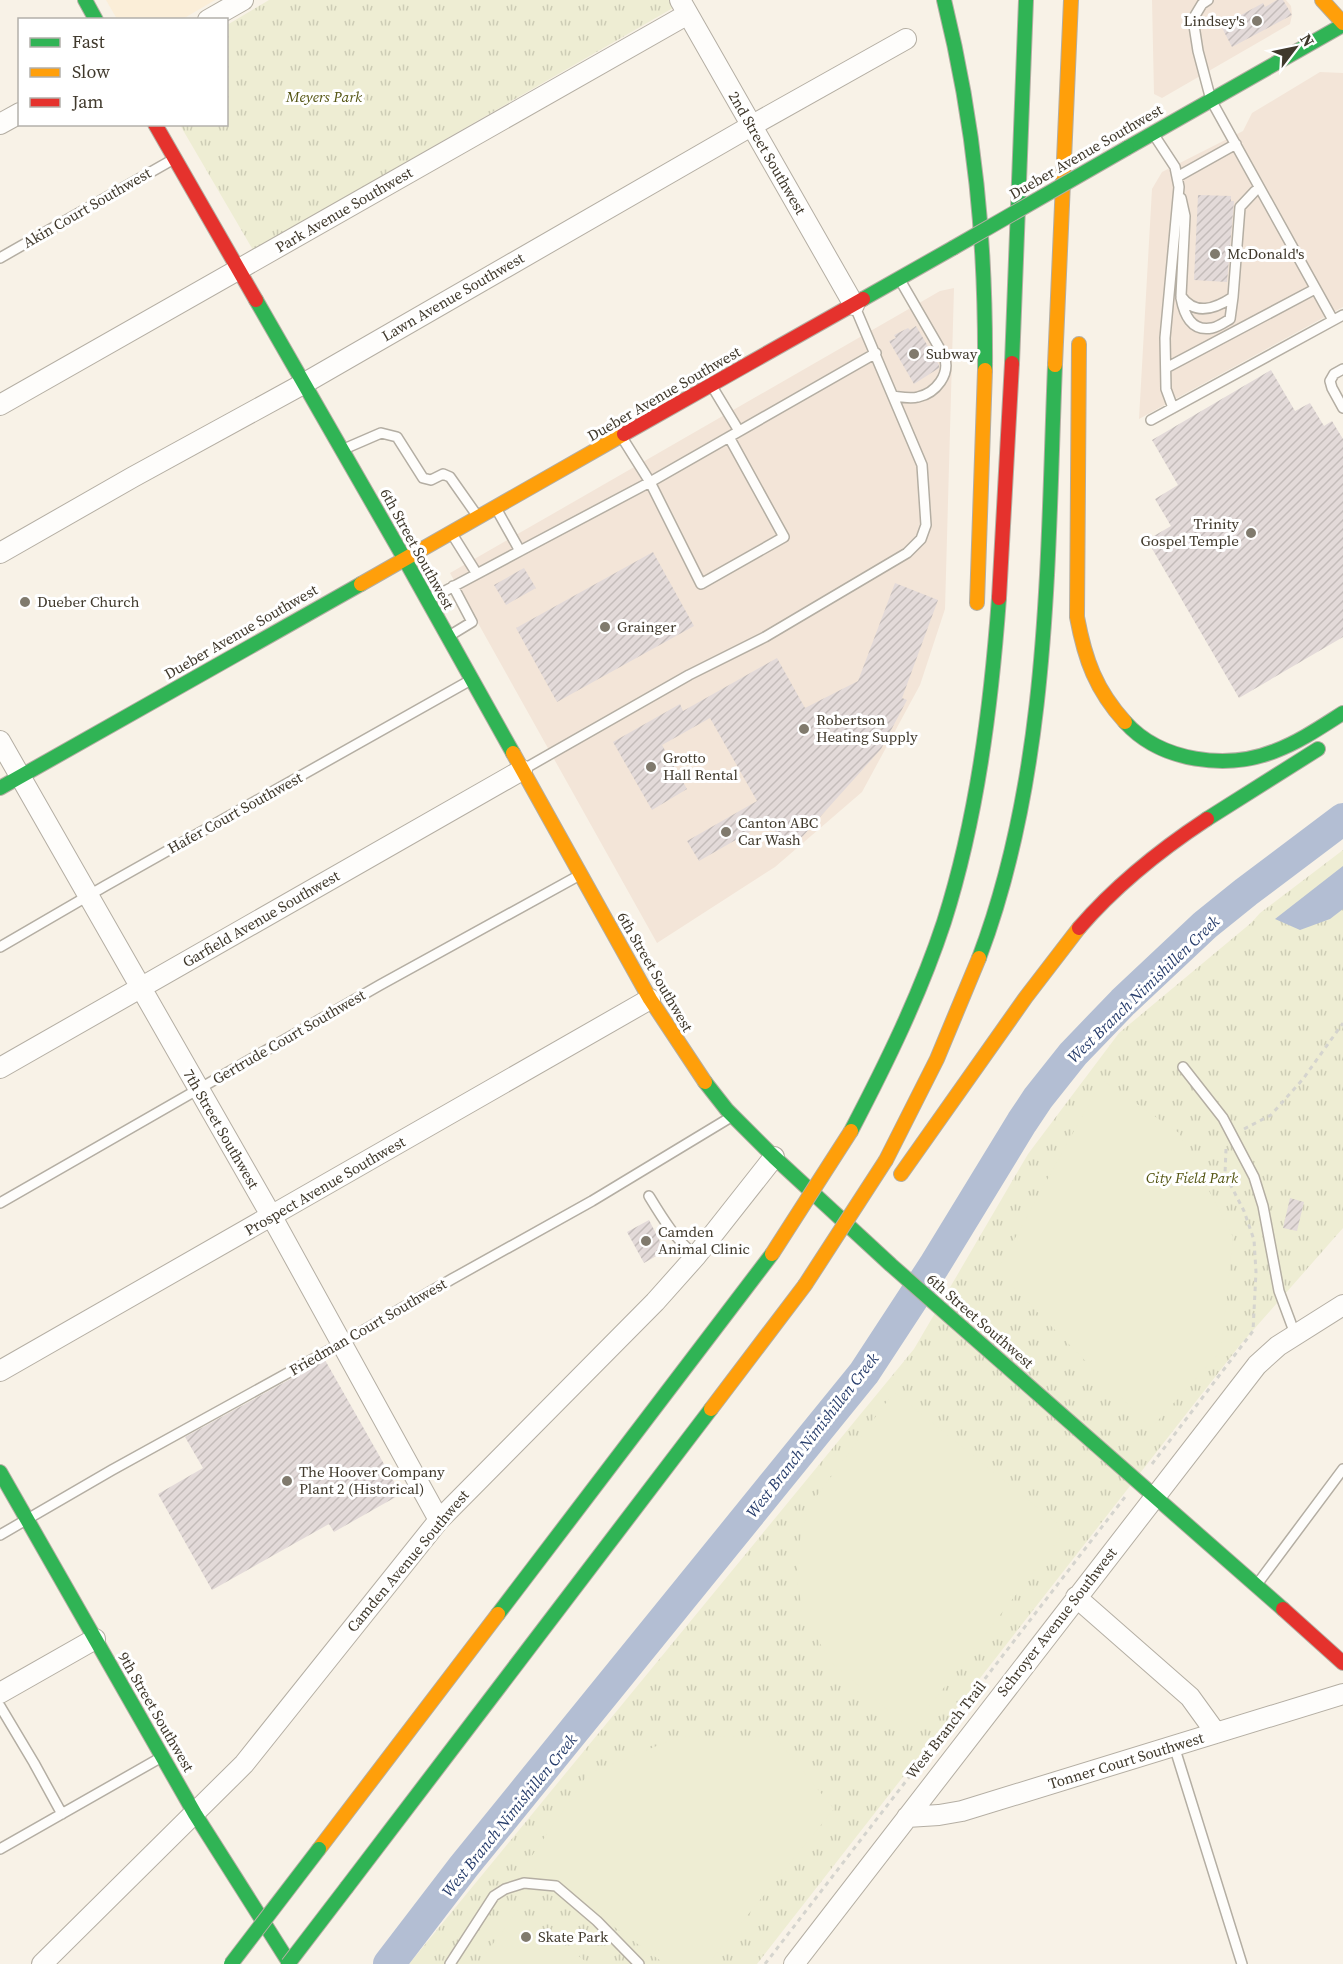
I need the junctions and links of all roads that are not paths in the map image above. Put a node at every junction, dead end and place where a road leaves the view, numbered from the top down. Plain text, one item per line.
1 (85, 0) edge
2 (243, 0) edge
3 (944, 0) edge
4 (1026, 0) edge
5 (1071, 0) edge
6 (1208, 0) edge
7 (1322, 0) edge
8 (684, 7) edge
9 (95, 18) edge
10 (212, 18) edge
11 (1343, 24) edge
12 (906, 39) dead end
13 (1211, 100) junction
14 (18, 113) edge
15 (0, 124) edge
16 (156, 126) edge
17 (751, 126) junction
18 (1153, 133) junction
19 (1236, 144) junction
20 (174, 158) junction
21 (1178, 182) junction
22 (1255, 191) dead end
23 (1081, 196) dead end
24 (0, 258) edge
25 (238, 270) junction
26 (900, 279) junction
27 (1315, 289) junction
28 (1180, 296) junction
29 (1233, 297) junction
30 (854, 305) junction
31 (1343, 315) edge
32 (1333, 320) junction
33 (1080, 324) dead end
34 (876, 353) junction
35 (1166, 368) junction
36 (1343, 369) edge
37 (303, 384) junction
38 (712, 386) junction
39 (893, 396) junction
40 (0, 405) edge
41 (1173, 408) junction
42 (1343, 408) edge
43 (1151, 420) dead end
44 (739, 431) junction
45 (621, 437) junction
46 (729, 437) junction
47 (342, 450) junction
48 (650, 482) junction
49 (495, 508) junction
50 (478, 517) junction
51 (451, 532) junction
52 (520, 551) junction
53 (0, 553) edge
54 (404, 558) junction
55 (477, 574) junction
56 (453, 586) junction
57 (427, 601) junction
58 (976, 620) dead end
59 (447, 637) junction
60 (471, 680) junction
61 (976, 690) dead end
62 (1343, 713) edge
63 (1333, 740) dead end
64 (0, 741) edge
65 (981, 760) junction
66 (522, 770) junction
67 (21, 776) junction
68 (0, 788) edge
69 (580, 874) junction
70 (89, 897) junction
71 (0, 947) edge
72 (140, 987) junction
73 (650, 999) junction
74 (1183, 1067) dead end
75 (0, 1068) edge
76 (198, 1089) junction
77 (733, 1116) junction
78 (774, 1157) junction
79 (898, 1178) dead end
80 (649, 1196) dead end
81 (0, 1203) edge
82 (272, 1217) junction
83 (866, 1228) dead end
84 (854, 1247) dead end
85 (696, 1256) junction
86 (1343, 1305) edge
87 (1295, 1335) junction
88 (342, 1344) junction
89 (0, 1371) edge
90 (1343, 1469) edge
91 (0, 1472) edge
92 (670, 1486) dead end
93 (1154, 1496) junction
94 (27, 1519) junction
95 (439, 1520) junction
96 (620, 1530) junction
97 (0, 1535) edge
98 (1257, 1585) junction
99 (1076, 1597) junction
100 (95, 1639) junction
101 (1343, 1663) edge
102 (0, 1693) edge
103 (1343, 1694) edge
104 (0, 1706) edge
105 (1216, 1733) junction
106 (1174, 1746) junction
107 (162, 1757) junction
108 (62, 1814) junction
109 (195, 1814) junction
110 (907, 1817) junction
111 (0, 1849) edge
112 (42, 1964) edge
113 (231, 1964) edge
114 (289, 1964) edge
115 (450, 1964) edge
116 (639, 1964) edge
117 (794, 1964) edge
118 (1242, 1964) edge

1 - 9 main road
2 - 10 street
3 - 58 main road
4 - 65 main road
5 - 23 main road
5 - 96 main road, bridge
6 - 13 lane
7 - 11 main road
8 - 17 street, 2nd Street Southwest
8 - 25 street, Park Avenue Southwest
11 - 13 main road, Dueber Avenue Southwest
12 - 17 street, Lawn Avenue Southwest
13 - 18 main road, Dueber Avenue Southwest
13 - 19 lane
14 - 15 street
16 - 20 main road, 6th Street Southwest
17 - 30 street, 2nd Street Southwest
17 - 37 street, Lawn Avenue Southwest
18 - 21 lane
18 - 26 main road, Dueber Avenue Southwest, bridge
19 - 21 lane
19 - 27 lane
20 - 24 lane, Akin Court Southwest
20 - 25 main road, 6th Street Southwest
21 - 28 lane
21 - 35 lane
22 - 29 lane
25 - 37 main road, 6th Street Southwest
25 - 40 street, Park Avenue Southwest
26 - 30 main road, Dueber Avenue Southwest
26 - 39 lane
27 - 32 lane
27 - 35 lane
28 - 29 lane
28 - 29 lane
30 - 34 lane
30 - 38 main road, Dueber Avenue Southwest
31 - 32 lane
32 - 41 lane
33 - 62 main road
34 - 39 lane
34 - 44 lane
35 - 41 lane
36 - 42 lane
37 - 47 main road, 6th Street Southwest
37 - 53 street, Lawn Avenue Southwest
38 - 44 lane
38 - 45 main road, Dueber Avenue Southwest
39 - 66 lane
41 - 43 lane
44 - 46 lane
45 - 48 lane
45 - 49 main road, Dueber Avenue Southwest
46 - 48 lane
46 - 48 lane
47 - 50 lane
47 - 54 main road, 6th Street Southwest
48 - 52 lane
49 - 50 main road, Dueber Avenue Southwest
49 - 52 lane
50 - 51 main road, Dueber Avenue Southwest
51 - 54 main road, Dueber Avenue Southwest
51 - 55 lane
52 - 55 lane
54 - 57 main road, 6th Street Southwest
54 - 67 main road, Dueber Avenue Southwest
55 - 56 lane
56 - 57 lane
56 - 59 lane
57 - 59 main road, 6th Street Southwest
59 - 60 main road, 6th Street Southwest
60 - 66 main road, 6th Street Southwest
60 - 70 lane, Hafer Court Southwest
61 - 65 main road
63 - 79 main road
64 - 67 street, 7th Street Southwest
65 - 113 main road, bridge
66 - 69 main road, 6th Street Southwest
66 - 72 street, Garfield Avenue Southwest
67 - 68 main road, Dueber Avenue Southwest
67 - 70 street, 7th Street Southwest
69 - 73 main road, 6th Street Southwest
69 - 76 lane, Gertrude Court Southwest
70 - 71 lane, Hafer Court Southwest
70 - 72 street, 7th Street Southwest
72 - 75 street, Garfield Avenue Southwest
72 - 76 street, 7th Street Southwest
73 - 77 main road, 6th Street Southwest
73 - 82 street, Prospect Avenue Southwest
74 - 87 lane
76 - 81 lane, Gertrude Court Southwest
76 - 82 street, 7th Street Southwest
77 - 78 main road, 6th Street Southwest
77 - 88 lane, Friedman Court Southwest
78 - 85 street, Camden Avenue Southwest
78 - 93 main road, 6th Street Southwest
80 - 85 lane
82 - 88 street, 7th Street Southwest
82 - 89 street, Prospect Avenue Southwest
83 - 84 main road
85 - 95 street, Camden Avenue Southwest
86 - 87 street, Schroyer Avenue Southwest
87 - 93 street, Schroyer Avenue Southwest
88 - 94 lane, Friedman Court Southwest
88 - 95 street, 7th Street Southwest
90 - 98 lane
91 - 94 main road, 9th Street Southwest
92 - 96 main road
93 - 98 main road, 6th Street Southwest
93 - 99 street, Schroyer Avenue Southwest
94 - 97 lane, Friedman Court Southwest
94 - 100 main road, 9th Street Southwest
95 - 109 street, Camden Avenue Southwest
96 - 114 main road, bridge
98 - 101 main road, 6th Street Southwest
99 - 105 street
99 - 110 street, Schroyer Avenue Southwest
100 - 102 street
100 - 107 main road, 9th Street Southwest
103 - 105 street, Tonner Court Southwest
104 - 108 lane
105 - 106 street, Tonner Court Southwest
106 - 110 street, Tonner Court Southwest
106 - 118 lane
107 - 108 lane
107 - 109 main road, 9th Street Southwest
108 - 111 lane
109 - 112 street, Camden Avenue Southwest
109 - 114 main road, 9th Street Southwest
110 - 117 street, Schroyer Avenue Southwest
115 - 116 lane

